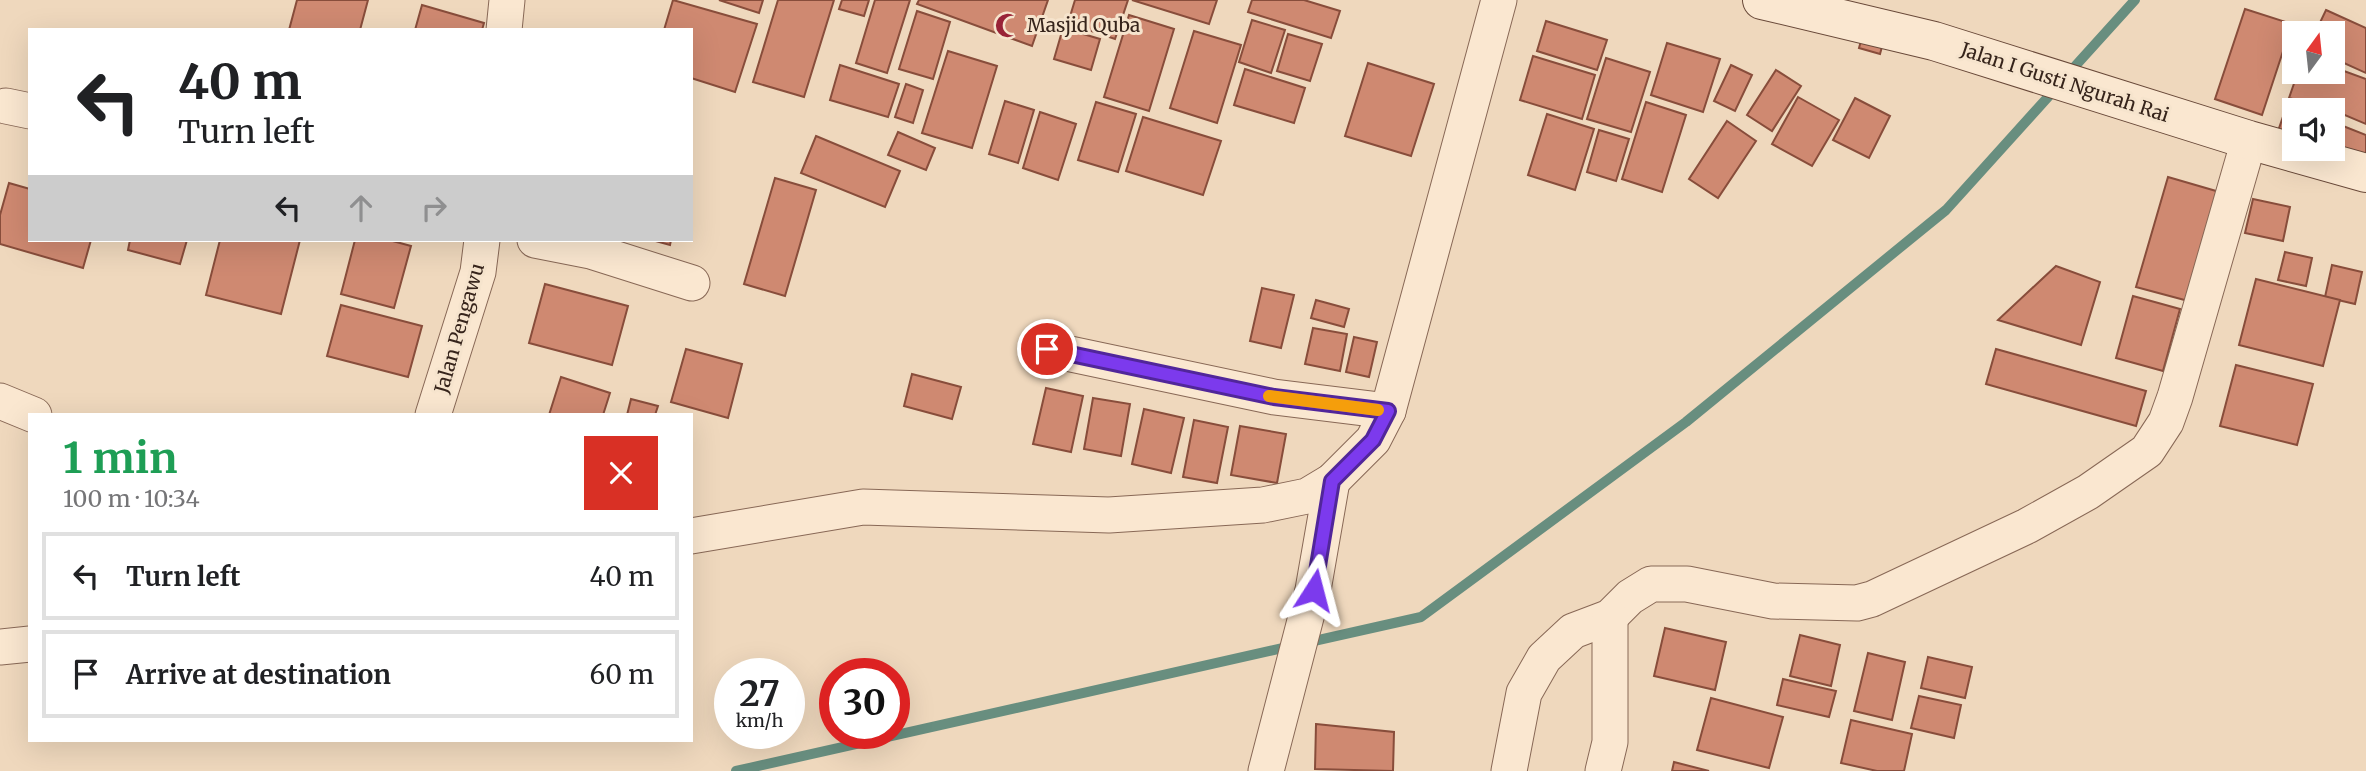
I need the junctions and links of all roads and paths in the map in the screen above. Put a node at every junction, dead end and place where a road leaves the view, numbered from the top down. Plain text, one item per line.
1 (507, 0) edge
2 (1499, 0) edge
3 (1762, 0) edge
4 (504, 28) edge
5 (2249, 140) junction
6 (2366, 173) edge
7 (482, 242) edge
8 (545, 242) edge
9 (692, 283) dead end
10 (1047, 349) dead end
11 (0, 401) edge
12 (1388, 411) junction
13 (29, 413) edge
14 (434, 413) edge
15 (1332, 481) junction
16 (693, 536) edge
17 (1609, 617) junction
18 (28, 644) edge
19 (0, 647) edge
20 (1266, 771) edge
21 (1509, 771) edge
22 (1603, 771) edge

1 - 4 street
2 - 12 street
3 - 5 main road, Jalan I Gusti Ngurah Rai
5 - 6 main road, Jalan I Gusti Ngurah Rai
5 - 17 street
7 - 14 street, Jalan Pengawu
8 - 9 street
10 - 12 street
11 - 13 street
12 - 15 street
15 - 16 street
15 - 20 street
17 - 21 street
17 - 22 street
18 - 19 street

